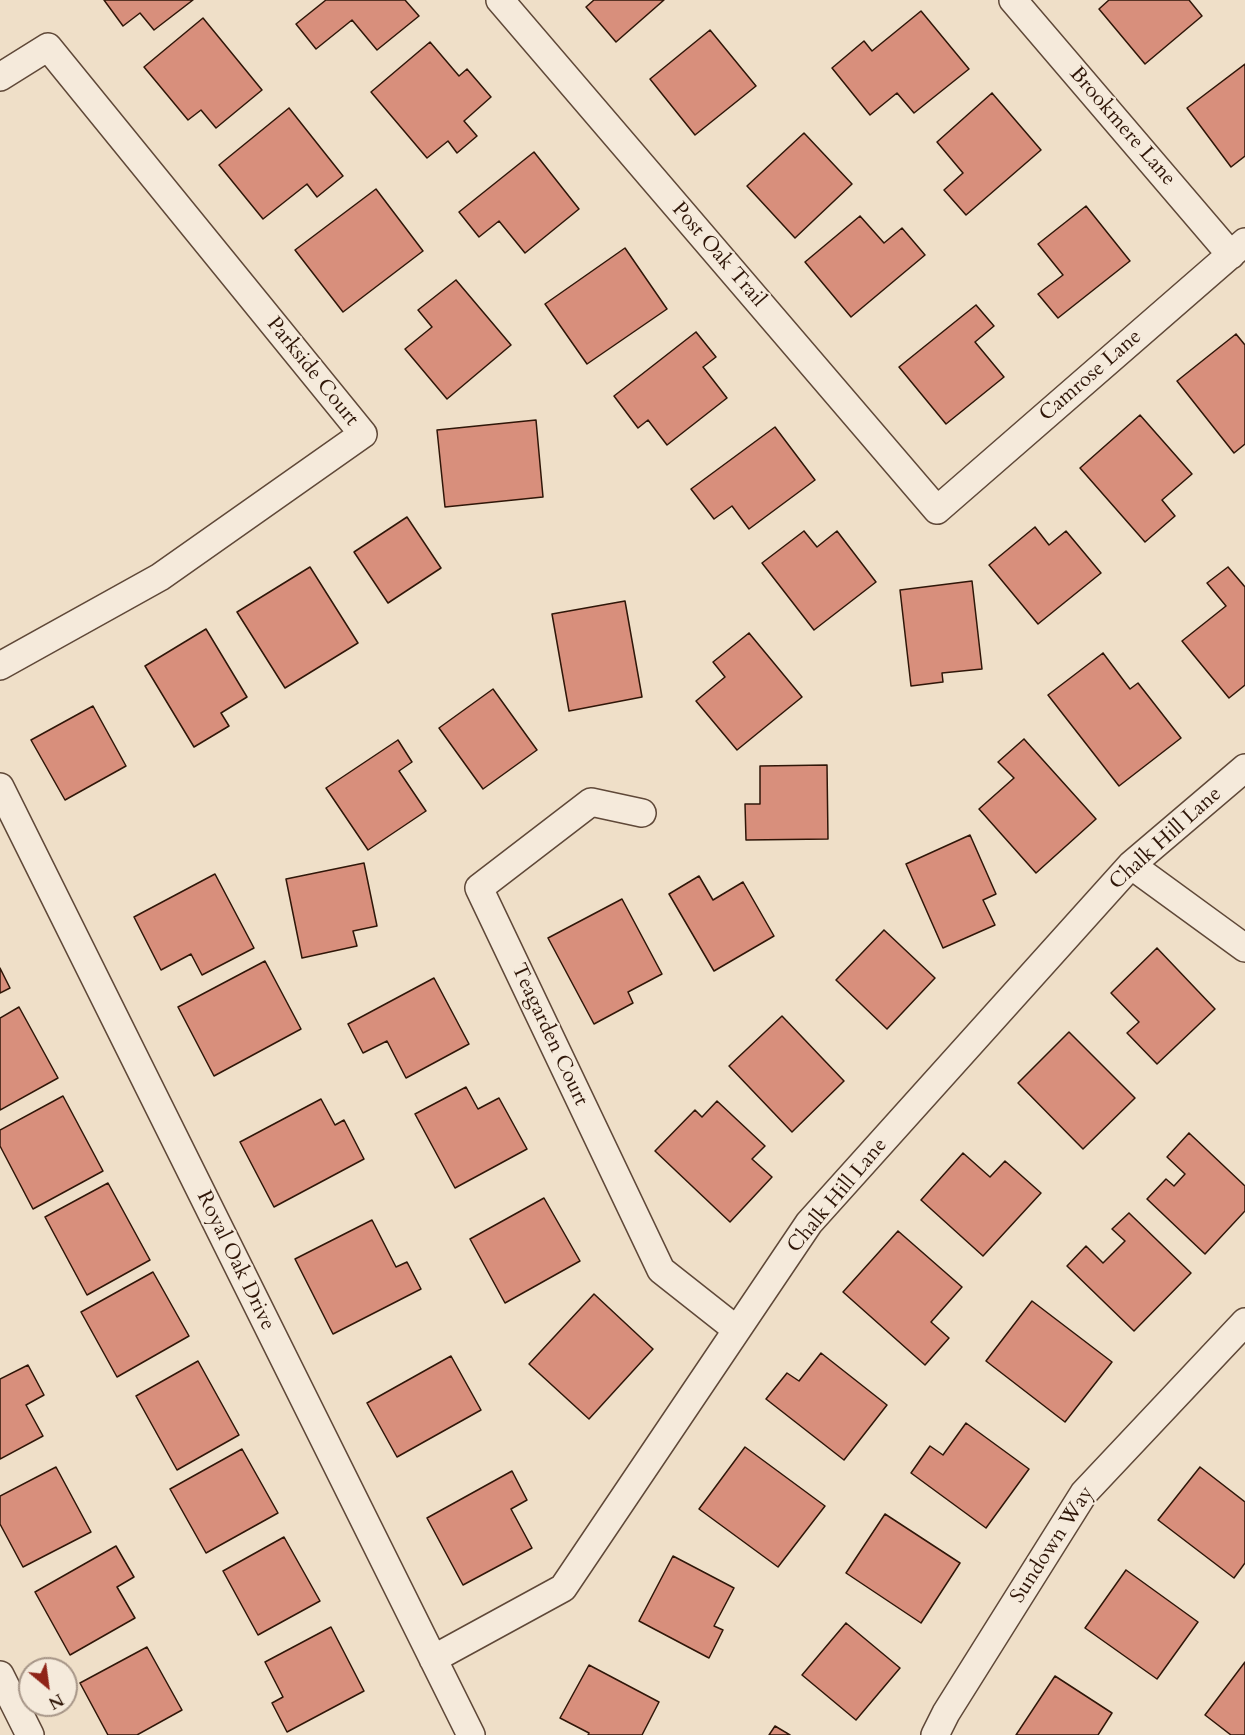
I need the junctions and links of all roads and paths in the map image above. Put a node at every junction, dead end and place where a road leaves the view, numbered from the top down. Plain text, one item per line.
1 (500, 0) edge
2 (1013, 0) edge
3 (0, 77) edge
4 (1238, 248) edge
5 (937, 510) joint
6 (0, 666) edge
7 (1245, 768) edge
8 (0, 787) edge
9 (642, 813) dead end
10 (1131, 865) junction
11 (1245, 948) edge
12 (1245, 1322) edge
13 (737, 1330) junction
14 (433, 1659) junction
15 (0, 1676) edge
16 (30, 1735) edge
17 (471, 1735) edge
18 (935, 1735) edge

1 - 5 street, Post Oak Trail
2 - 4 street, Brookmere Lane
3 - 6 street, Parkside Court
4 - 5 street, Camrose Lane
7 - 10 street, Chalk Hill Lane
8 - 14 street, Royal Oak Drive
9 - 13 street, Teagarden Court
10 - 11 street
10 - 13 street, Chalk Hill Lane
12 - 18 street, Sundown Way
13 - 14 street, Chalk Hill Lane
14 - 17 street, Royal Oak Drive
15 - 16 street

